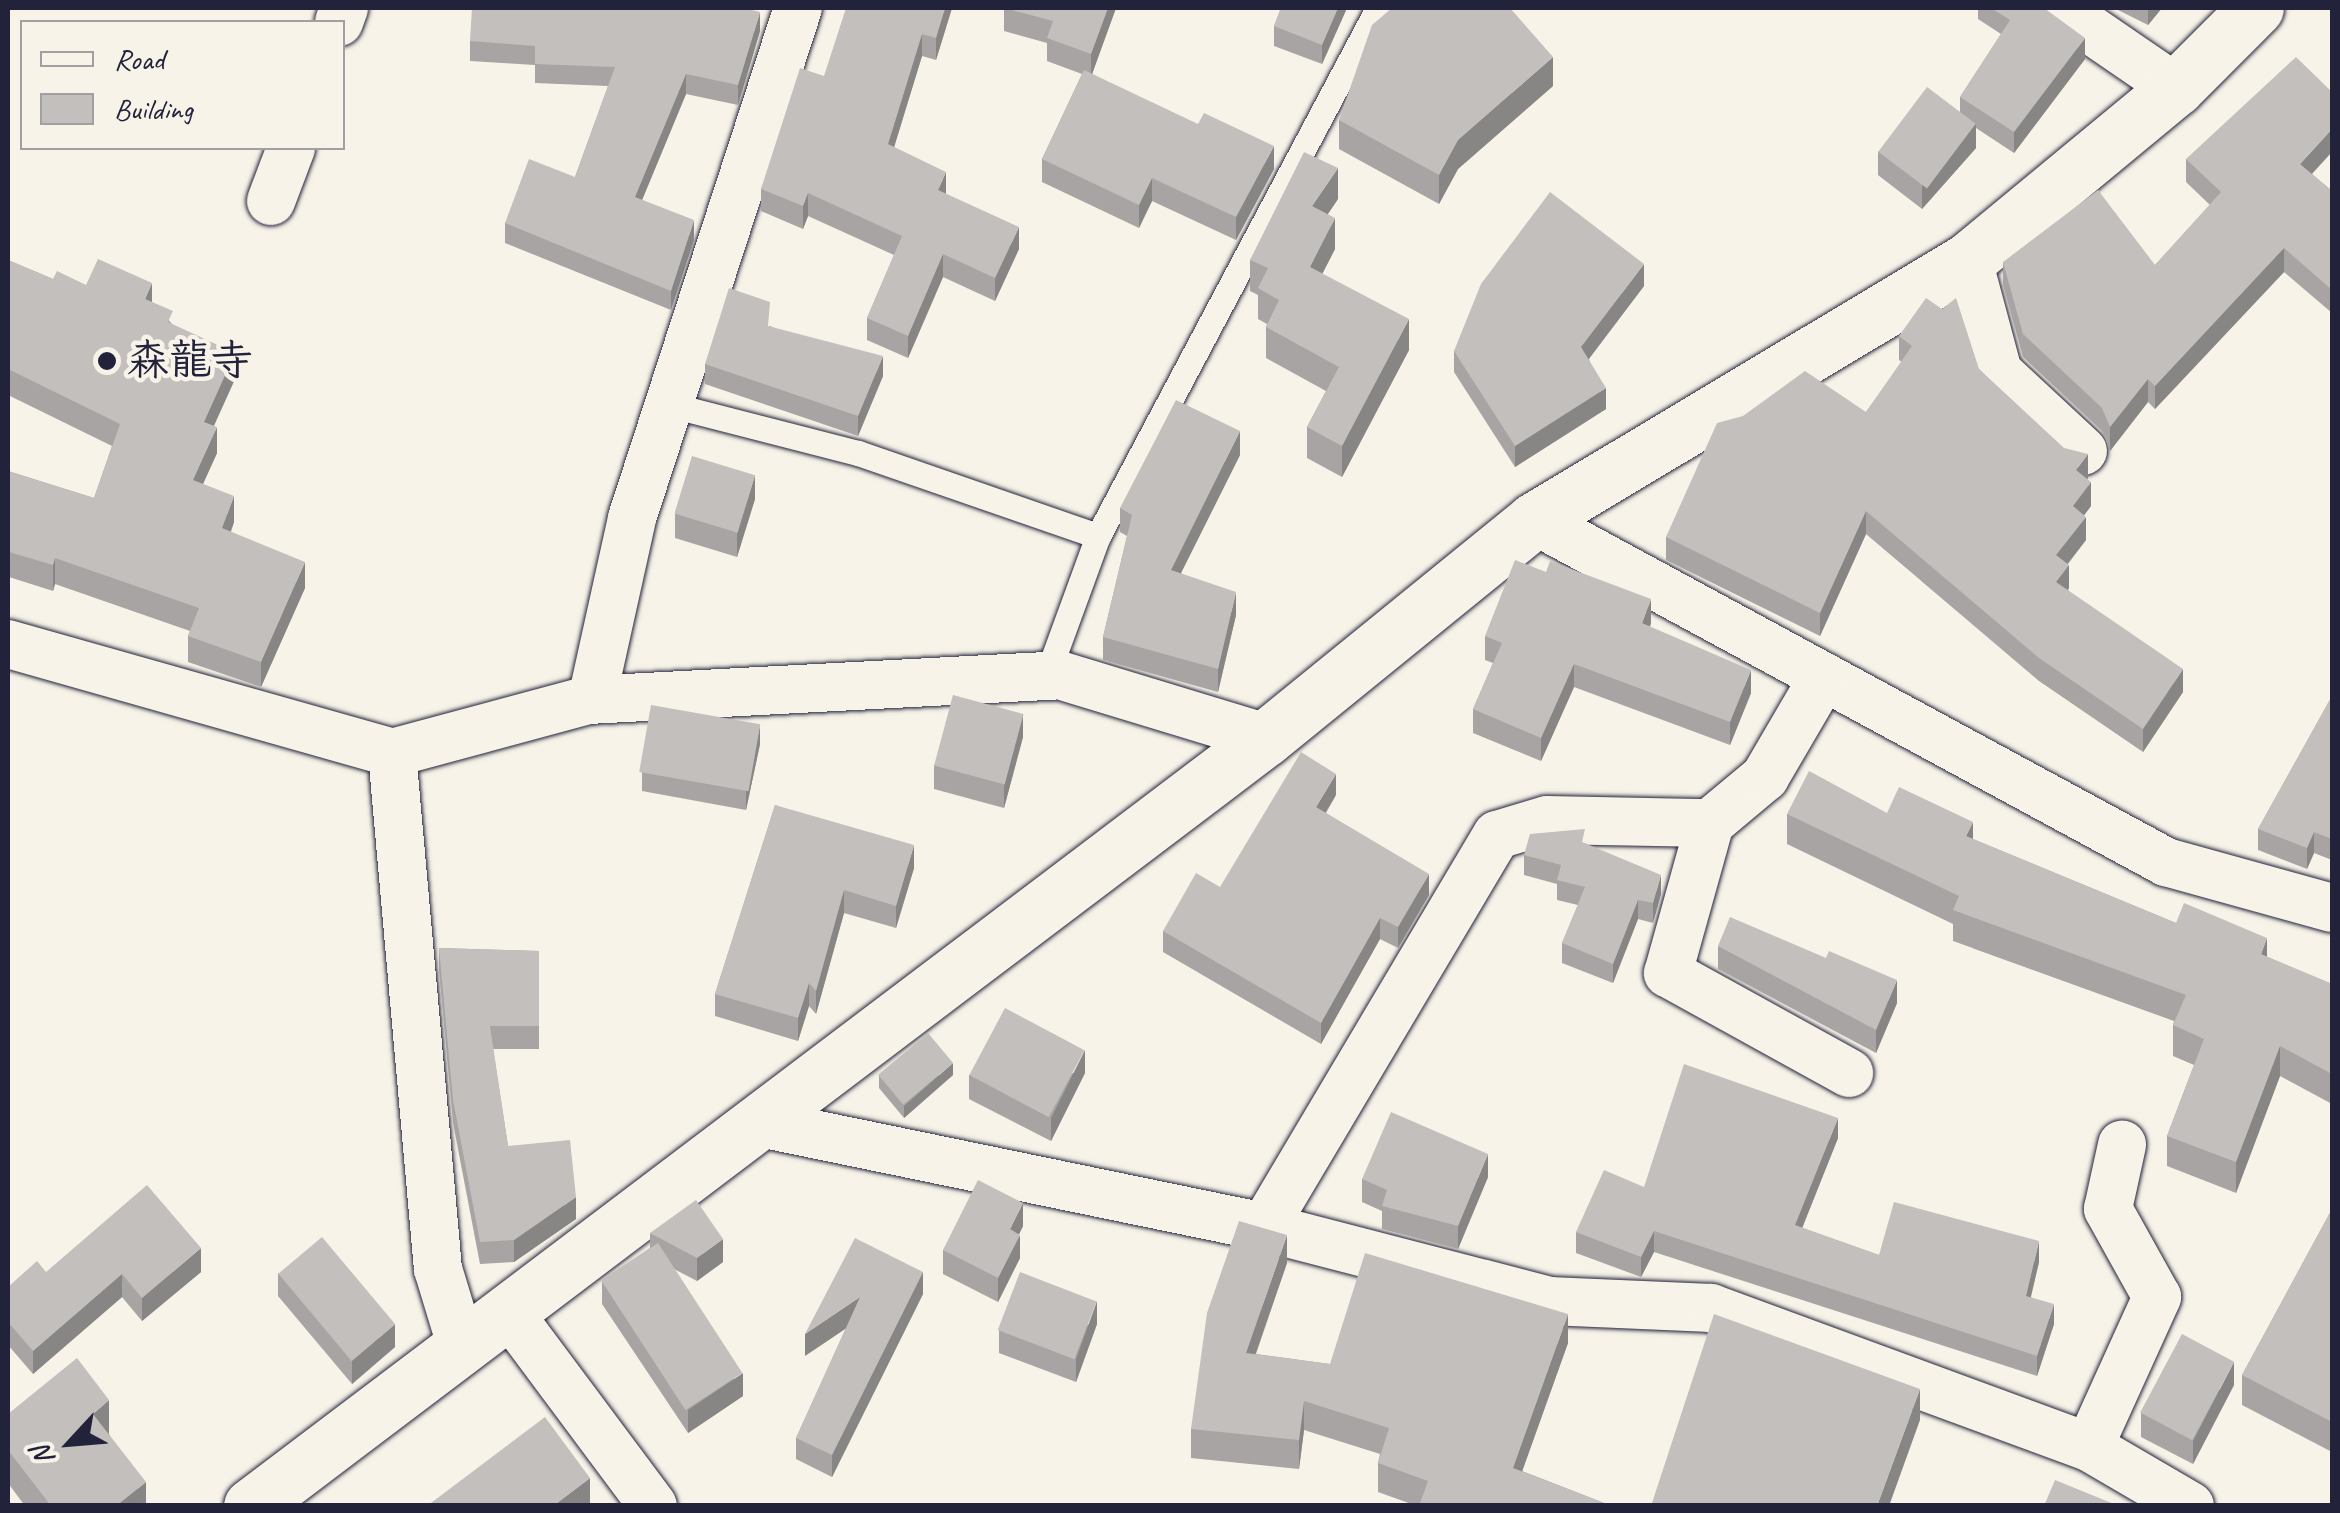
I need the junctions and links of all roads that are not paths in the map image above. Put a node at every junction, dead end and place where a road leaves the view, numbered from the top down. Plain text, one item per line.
1 (798, 8) edge
2 (1378, 8) edge
3 (2059, 8) edge
4 (2256, 8) edge
5 (2176, 88) junction
6 (290, 150) edge
7 (271, 202) dead end
8 (1968, 260) junction
9 (667, 404) junction
10 (2083, 450) edge
11 (1534, 520) junction
12 (1098, 536) junction
13 (8, 644) edge
14 (1047, 675) junction
15 (1821, 681) junction
16 (592, 700) junction
17 (1266, 738) junction
18 (392, 753) junction
19 (1710, 823) junction
20 (2332, 908) edge
21 (1850, 1073) dead end
22 (760, 1123) junction
23 (2122, 1145) dead end
24 (1264, 1226) junction
25 (510, 1314) junction
26 (462, 1348) junction
27 (2090, 1448) junction
28 (250, 1506) edge
29 (653, 1506) edge
30 (2190, 1506) edge

1 - 9 street
2 - 12 lane
3 - 5 street
4 - 5 street
5 - 8 street
6 - 7 street
8 - 10 street
8 - 11 street
9 - 12 lane
9 - 16 street
11 - 15 street
11 - 17 street
12 - 14 lane
13 - 18 street
14 - 16 street
14 - 17 street
15 - 19 street
15 - 20 street
16 - 18 street
17 - 22 street
18 - 26 street
19 - 21 street
19 - 24 street
22 - 24 street
22 - 25 street
23 - 27 street
24 - 27 street
25 - 26 street
25 - 29 street
26 - 28 street
27 - 30 street

